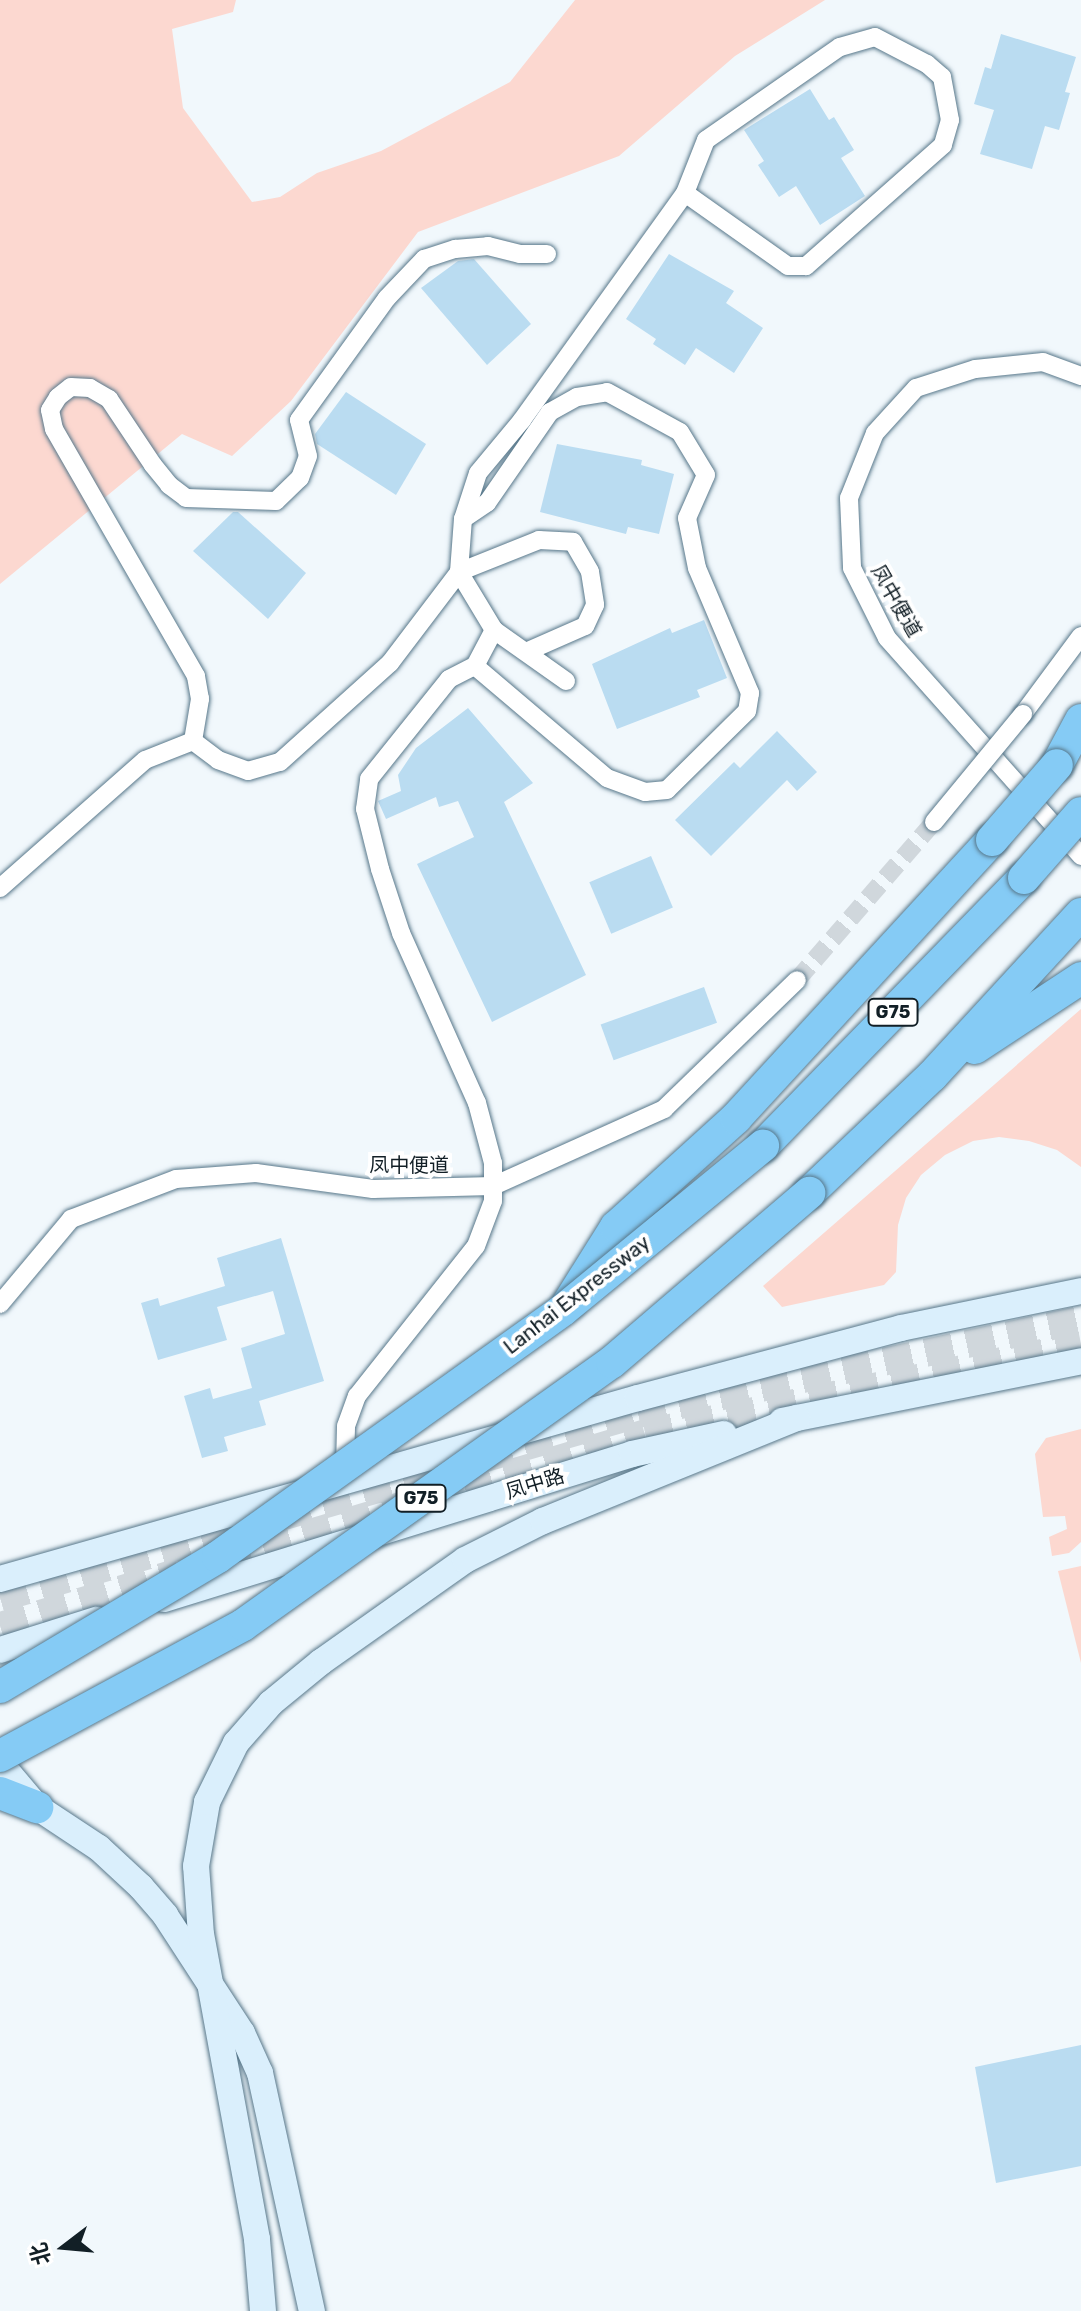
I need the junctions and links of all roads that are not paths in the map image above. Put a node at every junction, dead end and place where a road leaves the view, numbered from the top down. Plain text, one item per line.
1 (685, 193) junction
2 (547, 254) dead end
3 (1081, 376) edge
4 (463, 519) junction
5 (459, 572) junction
6 (494, 630) junction
7 (1081, 636) edge
8 (526, 652) junction
9 (475, 666) junction
10 (566, 681) dead end
11 (1081, 720) edge
12 (1081, 733) edge
13 (193, 741) junction
14 (1057, 765) junction
15 (1081, 813) edge
16 (934, 822) tunnel mouth
17 (1081, 856) edge
18 (0, 888) edge
19 (1074, 923) edge
20 (1081, 978) edge
21 (797, 980) tunnel mouth
22 (932, 1076) junction
23 (493, 1186) junction
24 (1080, 1290) edge
25 (0, 1304) edge
26 (563, 1310) junction
27 (1081, 1361) edge
28 (797, 1418) junction
29 (344, 1481) junction
30 (0, 1579) edge
31 (0, 1650) edge
32 (0, 1687) edge
33 (0, 1756) edge
34 (0, 1763) edge
35 (0, 1793) edge
36 (37, 1807) junction
37 (211, 1989) junction
38 (263, 2311) edge
39 (312, 2311) edge

1 - 1 street
1 - 4 street
2 - 13 street
3 - 17 street, 凤中便道
4 - 5 street
4 - 9 street
5 - 6 street
5 - 8 street
5 - 13 street
6 - 8 street
6 - 9 street
7 - 16 street, bridge
8 - 10 street
9 - 23 street
11 - 14 highway
12 - 14 highway
13 - 18 street
14 - 26 highway, bridge
15 - 26 highway, Lanhai Expressway / G75, bridge
19 - 22 highway, G75
20 - 22 highway
21 - 23 street, 凤中便道
22 - 33 highway, G75, bridge
23 - 25 street, 凤中便道
23 - 29 street
24 - 29 main road
26 - 32 highway, Lanhai Expressway / G75, bridge
27 - 28 main road, 凤中路
28 - 31 main road, 凤中路
28 - 37 main road
29 - 30 main road
34 - 36 main road
35 - 36 highway
36 - 37 main road
37 - 38 main road
37 - 39 main road

